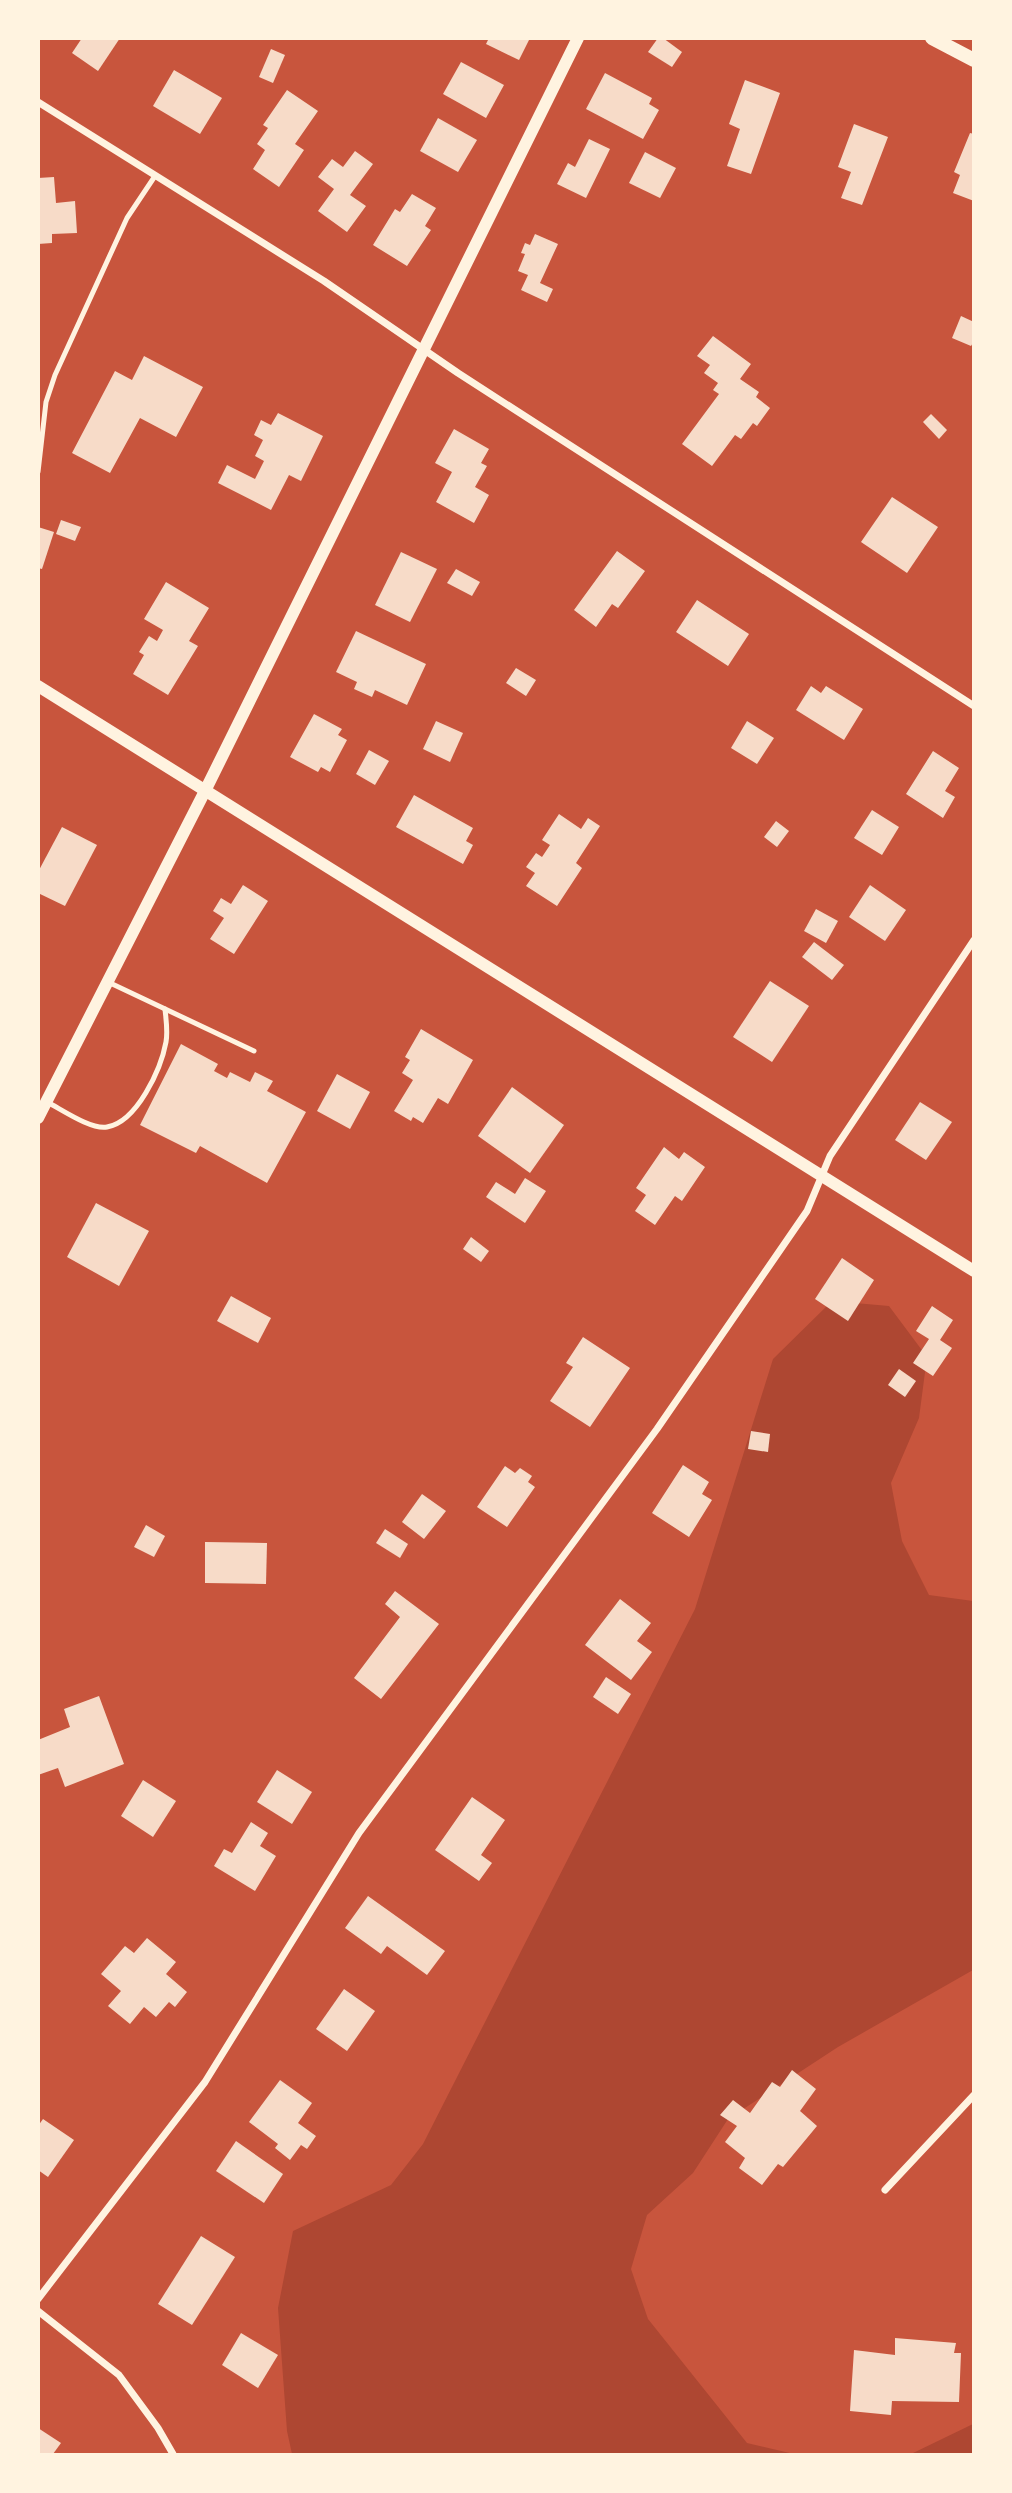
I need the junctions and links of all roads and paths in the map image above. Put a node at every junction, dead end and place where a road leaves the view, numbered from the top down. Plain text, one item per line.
1 (579, 38) edge
2 (932, 38) edge
3 (974, 60) edge
4 (38, 102) edge
5 (155, 176) junction
6 (424, 349) junction
7 (38, 472) edge
8 (38, 686) edge
9 (974, 706) edge
10 (205, 791) junction
11 (974, 940) edge
12 (108, 982) junction
13 (165, 1009) junction
14 (254, 1051) dead end
15 (47, 1102) junction
16 (38, 1118) edge
17 (821, 1177) junction
18 (974, 1271) edge
19 (974, 2095) edge
20 (885, 2190) dead end
21 (38, 2299) edge
22 (38, 2311) edge
23 (173, 2455) edge

1 - 6 street
2 - 3 main road
4 - 5 street
5 - 6 street
5 - 7 lane
6 - 9 street
6 - 10 street
8 - 10 street
10 - 12 street
10 - 17 street
11 - 17 street
12 - 13 lane
12 - 15 street
13 - 14 lane
13 - 15 lane
15 - 16 street
17 - 18 street
17 - 21 street
19 - 20 street
22 - 23 street

